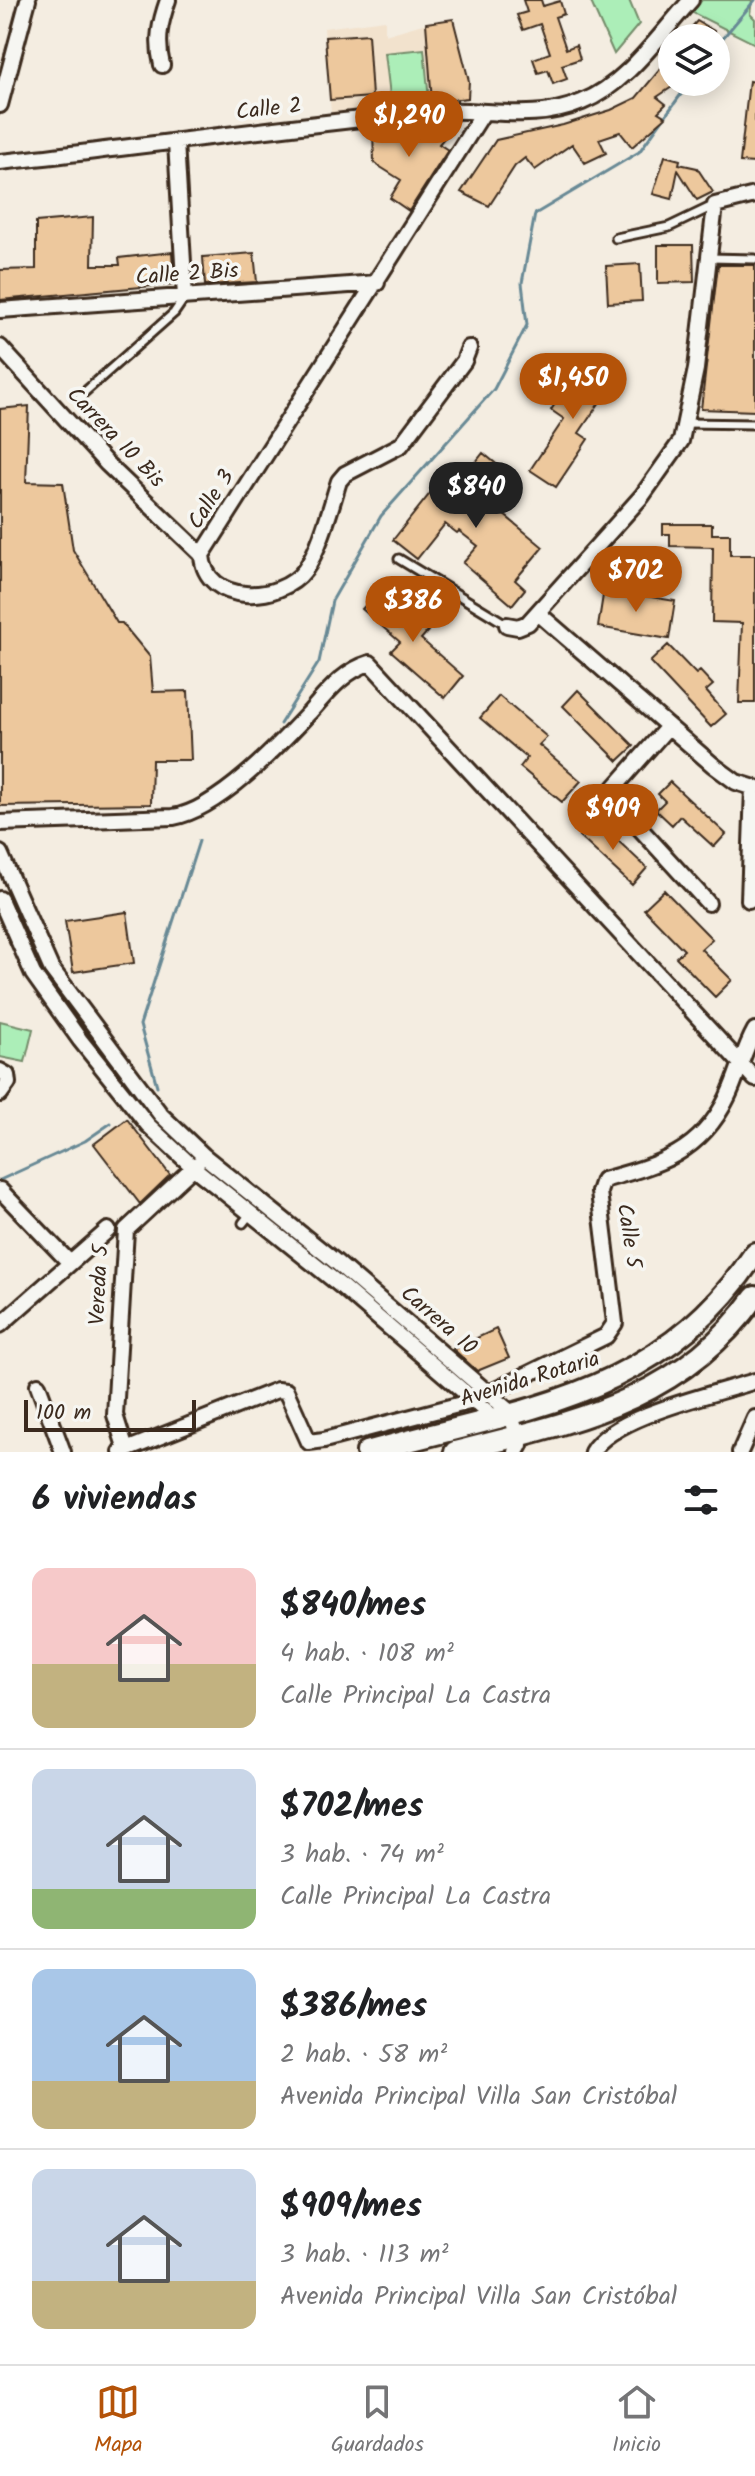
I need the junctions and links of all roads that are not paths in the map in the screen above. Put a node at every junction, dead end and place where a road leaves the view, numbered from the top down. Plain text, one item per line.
1 (28, 0) edge
2 (168, 0) edge
3 (691, 0) edge
4 (162, 65) dead end
5 (5, 73) edge
6 (0, 105) edge
7 (483, 113) junction
8 (176, 142) junction
9 (0, 162) edge
10 (755, 195) edge
11 (715, 205) junction
12 (616, 238) dead end
13 (707, 258) junction
14 (755, 259) edge
15 (377, 283) junction
16 (185, 297) junction
17 (0, 310) edge
18 (0, 347) edge
19 (469, 348) dead end
20 (79, 397) dead end
21 (686, 423) junction
22 (755, 424) edge
23 (202, 555) junction
24 (399, 559) dead end
25 (538, 613) junction
26 (507, 625) joint
27 (667, 728) junction
28 (754, 788) edge
29 (0, 823) edge
30 (0, 853) edge
31 (0, 899) edge
32 (749, 900) dead end
33 (708, 903) dead end
34 (755, 1030) edge
35 (740, 1068) junction
36 (0, 1071) edge
37 (755, 1079) edge
38 (2, 1093) edge
39 (204, 1156) junction
40 (194, 1168) junction
41 (1, 1191) edge
42 (108, 1230) dead end
43 (755, 1253) edge
44 (70, 1263) junction
45 (755, 1297) edge
46 (0, 1325) edge
47 (755, 1381) edge
48 (38, 1385) dead end
49 (489, 1393) junction
50 (473, 1401) junction
51 (501, 1414) junction
52 (755, 1418) edge
53 (517, 1444) edge
54 (123, 1451) edge
55 (63, 1452) edge
56 (367, 1452) edge
57 (455, 1452) edge
58 (592, 1452) edge
59 (740, 1452) edge

1 - 5 street
2 - 4 street
3 - 7 street, Calle 2
5 - 6 street
7 - 8 street, Calle 2
7 - 15 street, Calle 3
8 - 9 street, Calle 2
8 - 16 street
10 - 11 street
11 - 12 lane
11 - 13 street
13 - 14 lane
13 - 21 street
15 - 16 street, Calle 2 Bis
15 - 23 street, Calle 3
16 - 17 street, Calle 2 Bis
16 - 20 lane
18 - 23 street, Carrera 10 Bis
19 - 23 street, Calle 3
21 - 22 lane
21 - 25 street
24 - 26 lane
25 - 26 street
25 - 27 street
27 - 28 street
27 - 33 street
28 - 32 street
29 - 35 street
30 - 39 street, Carrera 10
31 - 40 street, Carrera 10
34 - 35 street
35 - 37 street
35 - 49 street, Calle 5
36 - 38 street
39 - 40 street, Vereda 5
39 - 49 street, Carrera 10
40 - 50 street, Carrera 10
40 - 54 street, Vereda 5
41 - 44 street
42 - 44 street
43 - 51 main road, Avenida Rotaria
44 - 46 street
45 - 53 main road
47 - 58 street
48 - 55 street
49 - 50 street, Calle 5
49 - 51 street, Carrera 10
50 - 51 street, Carrera 10
50 - 54 street, Calle 5
51 - 53 street, Carrera 10
51 - 56 main road, Avenida Rotaria
52 - 59 street
53 - 57 main road

